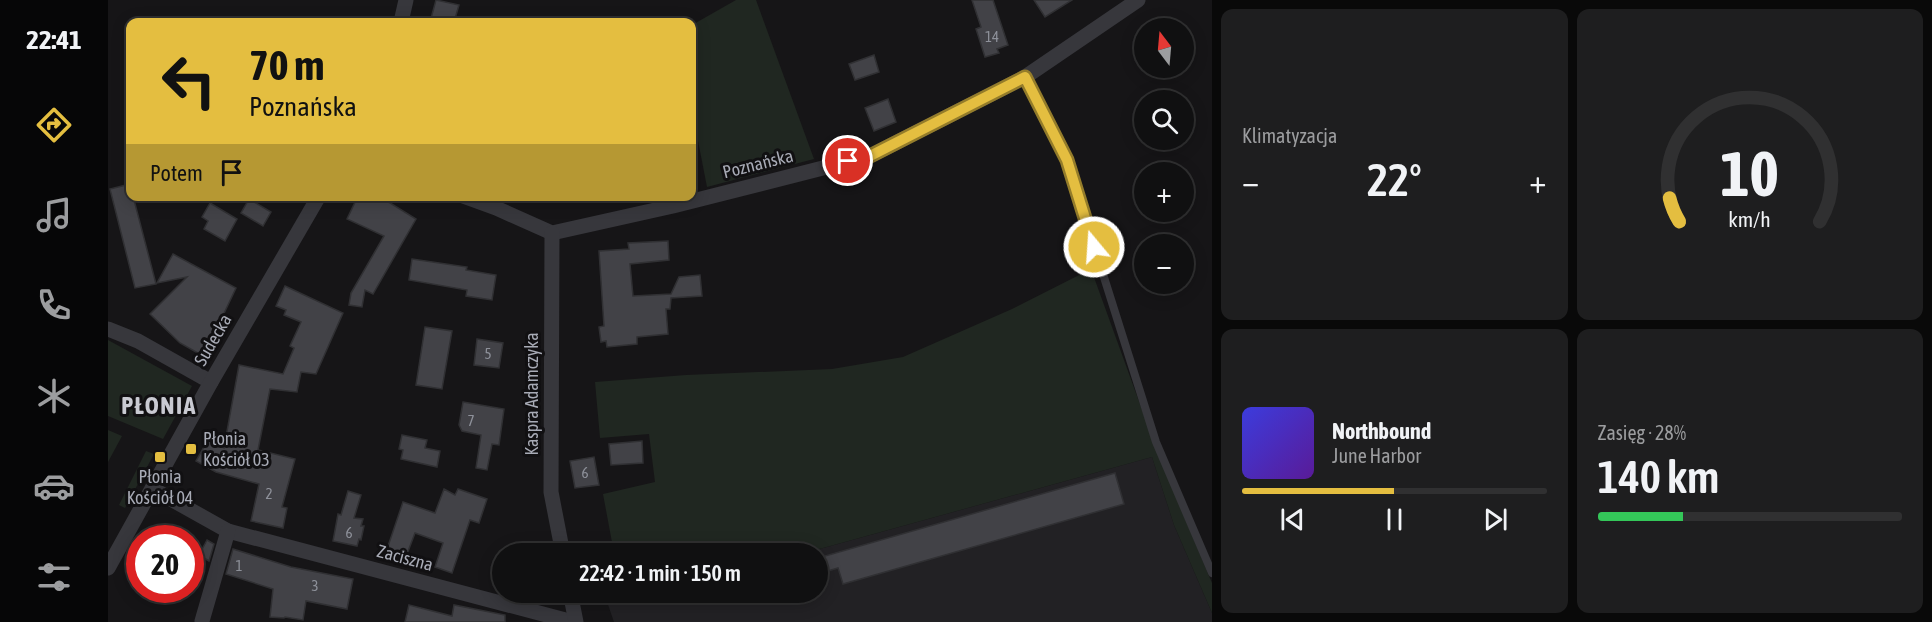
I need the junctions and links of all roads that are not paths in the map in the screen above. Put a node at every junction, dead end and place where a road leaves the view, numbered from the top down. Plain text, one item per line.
1 (406, 0) edge
2 (1138, 0) edge
3 (402, 18) edge
4 (1025, 77) junction
5 (696, 200) edge
6 (316, 201) edge
7 (477, 201) edge
8 (693, 201) edge
9 (552, 233) junction
10 (108, 329) edge
11 (211, 382) junction
12 (153, 489) junction
13 (228, 531) junction
14 (561, 543) edge
15 (108, 568) edge
16 (1212, 573) edge
17 (571, 603) edge
18 (202, 621) edge
19 (574, 622) edge

1 - 3 street
2 - 4 street, Poznańska
4 - 5 street, Poznańska
4 - 16 lane
6 - 11 street, Sudecka
7 - 9 street
8 - 9 street, Poznańska
9 - 14 street, Kaspra Adamczyka
10 - 11 street
11 - 12 street, Sudecka
12 - 13 street, Zaciszna
12 - 15 street, Sudecka
13 - 18 street
13 - 19 street, Zaciszna
17 - 19 street

